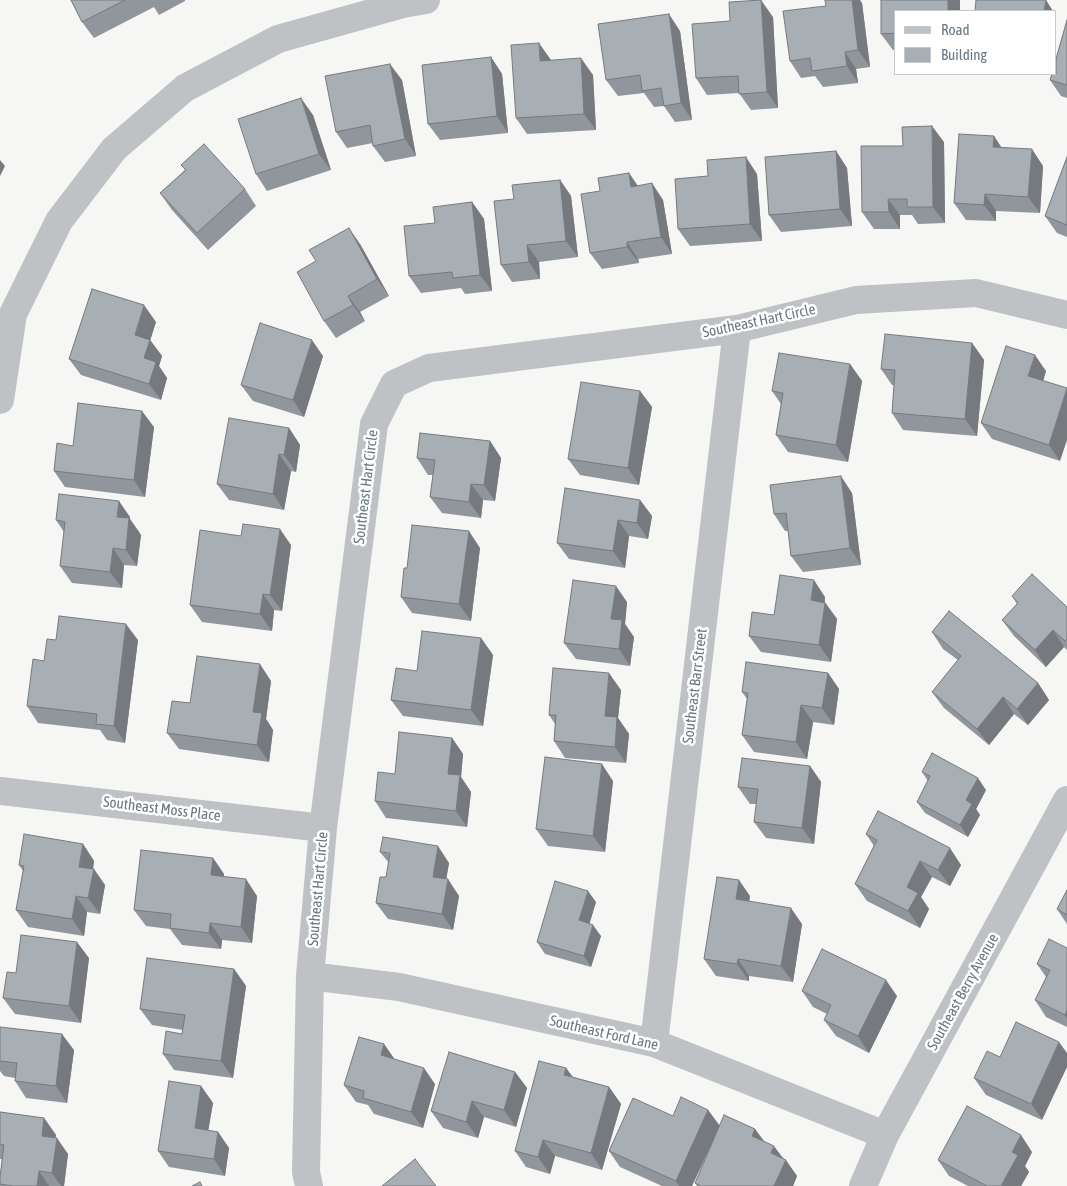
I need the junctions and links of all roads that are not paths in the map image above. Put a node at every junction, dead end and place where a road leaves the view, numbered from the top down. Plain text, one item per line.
1 (426, 0) edge
2 (1067, 315) edge
3 (736, 329) junction
4 (0, 400) edge
5 (0, 791) edge
6 (1067, 800) edge
7 (324, 828) junction
8 (310, 976) junction
9 (654, 1043) junction
10 (885, 1135) junction
11 (310, 1186) edge
12 (864, 1186) edge

1 - 4 street
2 - 3 street, Southeast Hart Circle
3 - 7 street, Southeast Hart Circle
3 - 9 street, Southeast Barr Street
5 - 7 street, Southeast Moss Place
6 - 10 street, Southeast Berry Avenue
7 - 8 street, Southeast Hart Circle
8 - 9 street, Southeast Ford Lane
8 - 11 street, Southeast Hart Circle
9 - 10 street, Southeast Ford Lane
10 - 12 street, Southeast Berry Avenue

